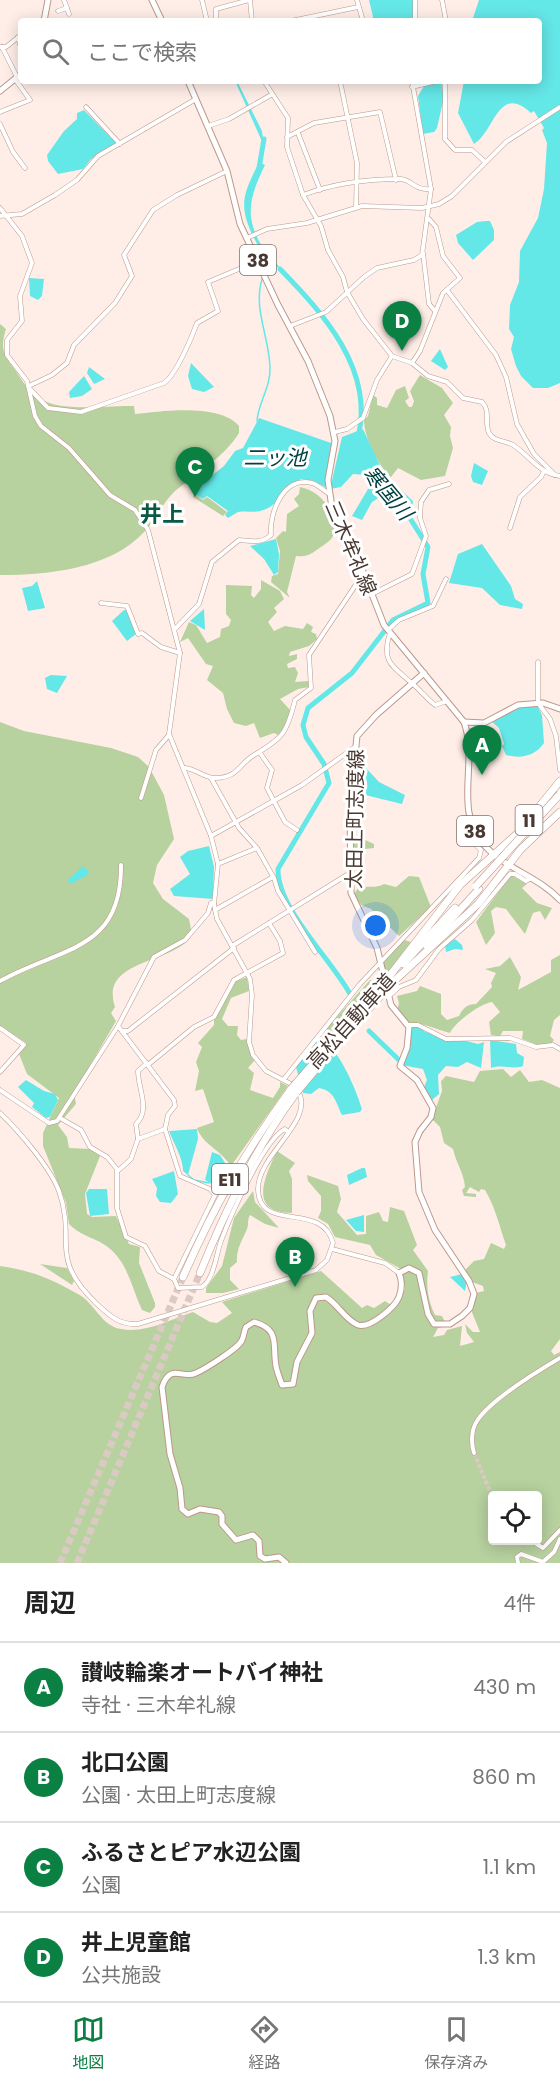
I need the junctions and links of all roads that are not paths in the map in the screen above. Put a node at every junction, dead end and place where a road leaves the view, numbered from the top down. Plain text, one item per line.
1 (48, 0) edge
2 (64, 0) edge
3 (152, 0) edge
4 (202, 0) edge
5 (249, 0) edge
6 (357, 0) edge
7 (415, 0) edge
8 (442, 0) edge
9 (358, 7) junction
10 (67, 8) junction
11 (58, 11) dead end
12 (69, 14) dead end
13 (45, 18) edge
14 (161, 18) edge
15 (206, 18) edge
16 (216, 18) edge
17 (252, 18) edge
18 (305, 18) edge
19 (362, 18) edge
20 (415, 18) edge
21 (445, 18) edge
22 (18, 37) edge
23 (1, 47) edge
24 (18, 77) edge
25 (22, 84) edge
26 (189, 84) edge
27 (266, 84) edge
28 (341, 84) edge
29 (424, 84) edge
30 (445, 84) edge
31 (412, 87) joint
32 (0, 91) edge
33 (272, 95) junction
34 (196, 99) junction
35 (86, 107) dead end
36 (560, 107) edge
37 (0, 112) edge
38 (347, 116) junction
39 (0, 124) edge
40 (208, 126) junction
41 (298, 133) junction
42 (287, 137) junction
43 (120, 144) junction
44 (485, 162) junction
45 (25, 168) dead end
46 (227, 171) junction
47 (396, 180) junction
48 (358, 181) junction
49 (431, 189) junction
50 (320, 190) junction
51 (303, 195) junction
52 (430, 207) junction
53 (0, 208) edge
54 (356, 208) junction
55 (0, 216) edge
56 (7, 216) junction
57 (429, 219) junction
58 (318, 220) junction
59 (249, 237) junction
60 (423, 253) junction
61 (258, 261) junction
62 (447, 290) junction
63 (347, 292) junction
64 (435, 311) junction
65 (290, 326) junction
66 (392, 356) junction
67 (412, 363) junction
68 (29, 387) junction
69 (335, 434) junction
70 (544, 471) junction
71 (558, 475) edge
72 (449, 484) dead end
73 (328, 492) junction
74 (510, 528) dead end
75 (363, 574) junction
76 (446, 579) dead end
77 (372, 594) junction
78 (101, 603) dead end
79 (174, 629) junction
80 (387, 630) junction
81 (180, 653) junction
82 (538, 662) dead end
83 (424, 673) junction
84 (411, 682) junction
85 (448, 700) junction
86 (538, 703) junction
87 (560, 709) edge
88 (464, 722) junction
89 (169, 734) junction
90 (355, 747) junction
91 (260, 753) junction
92 (185, 768) junction
93 (560, 770) edge
94 (211, 778) junction
95 (560, 781) edge
96 (560, 794) edge
97 (141, 798) dead end
98 (274, 800) junction
99 (560, 801) edge
100 (560, 812) edge
101 (236, 822) junction
102 (474, 829) junction
103 (297, 830) dead end
104 (212, 836) junction
105 (257, 848) junction
106 (495, 855) junction
107 (218, 864) junction
108 (509, 864) junction
109 (121, 865) dead end
110 (350, 873) junction
111 (273, 877) junction
112 (531, 878) junction
113 (477, 887) junction
114 (560, 900) edge
115 (214, 904) junction
116 (215, 910) junction
117 (290, 910) junction
118 (269, 923) junction
119 (233, 947) junction
120 (315, 952) dead end
121 (380, 961) junction
122 (248, 974) junction
123 (390, 980) junction
124 (0, 981) edge
125 (382, 992) junction
126 (408, 1025) junction
127 (118, 1026) junction
128 (0, 1028) edge
129 (122, 1031) junction
130 (334, 1043) junction
131 (560, 1049) edge
132 (148, 1064) junction
133 (0, 1072) edge
134 (284, 1079) junction
135 (0, 1090) edge
136 (294, 1091) junction
137 (0, 1113) edge
138 (60, 1118) junction
139 (165, 1129) junction
140 (288, 1132) junction
141 (138, 1139) junction
142 (119, 1170) junction
143 (332, 1249) junction
144 (200, 1273) tunnel mouth
145 (399, 1273) junction
146 (183, 1277) tunnel mouth
147 (174, 1280) junction
148 (560, 1358) edge
149 (474, 1453) tunnel mouth
150 (560, 1530) edge
151 (560, 1539) edge
152 (538, 1545) edge
153 (286, 1563) edge
154 (518, 1563) edge

1 - 13 main road
2 - 10 street
3 - 14 main road
4 - 15 street
5 - 16 street
5 - 17 street
6 - 9 street
7 - 20 street
8 - 21 street
9 - 18 street
9 - 19 street
10 - 11 street
10 - 12 street
22 - 23 street
23 - 24 street
24 - 32 main road
25 - 37 street
26 - 34 main road, 三木牟礼線 / 38
27 - 33 street
28 - 38 street
29 - 31 street
30 - 44 street
31 - 49 street
33 - 40 street
33 - 42 street
34 - 40 main road, 三木牟礼線 / 38
34 - 43 street
35 - 43 street
36 - 44 street
38 - 41 street
38 - 47 street
38 - 48 street
39 - 45 street
40 - 46 main road, 三木牟礼線 / 38
41 - 42 street
41 - 50 street
42 - 51 street
43 - 56 street
44 - 52 street
46 - 59 main road, 三木牟礼線 / 38
46 - 68 street
47 - 48 street
47 - 49 street
48 - 50 street
48 - 54 street
49 - 52 street
50 - 51 street
51 - 58 street
52 - 54 street
52 - 57 street
53 - 56 street
54 - 58 street
55 - 56 street
56 - 68 street
57 - 60 street
57 - 62 street
58 - 59 street
58 - 63 street
59 - 61 main road, 三木牟礼線 / 38
60 - 63 street
60 - 64 street
61 - 65 main road, 三木牟礼線 / 38
61 - 68 street
62 - 64 street
62 - 71 street
63 - 65 street
63 - 66 street
64 - 67 street
65 - 69 main road, 三木牟礼線 / 38
66 - 67 street
66 - 69 street
67 - 70 street
68 - 79 street
69 - 73 main road, 三木牟礼線 / 38
70 - 71 street
70 - 74 street
72 - 77 street
73 - 75 main road, 三木牟礼線 / 38
73 - 79 street
75 - 77 main road, 三木牟礼線 / 38
75 - 91 street
76 - 80 street
77 - 80 main road, 三木牟礼線 / 38
78 - 81 street
79 - 81 street
80 - 83 main road, 三木牟礼線 / 38
80 - 84 street
81 - 89 street
82 - 86 street
83 - 84 main road, 太田上町志度線
83 - 85 main road, 三木牟礼線 / 38
84 - 85 street
84 - 90 main road, 太田上町志度線
85 - 88 main road, 三木牟礼線 / 38
86 - 87 main road
86 - 88 main road
86 - 93 street
88 - 102 main road, 三木牟礼線 / 38
89 - 92 street
89 - 97 street
90 - 98 street
90 - 110 main road, 太田上町志度線
91 - 94 street
91 - 98 street
92 - 94 street
92 - 104 street
94 - 101 street
95 - 106 highway, 11
96 - 113 highway, 高松自動車道 / E11, bridge
98 - 101 street
98 - 103 street
99 - 113 highway, 高松自動車道 / E11, bridge
100 - 108 highway, 11
101 - 104 street
101 - 105 street
102 - 106 main road, 三木牟礼線 / 38
102 - 121 street
104 - 107 street
105 - 107 street
105 - 111 street
106 - 108 main road, 三木牟礼線 / 38
106 - 123 highway
107 - 115 street
108 - 112 main road, 三木牟礼線 / 38
108 - 123 highway
109 - 124 street
110 - 117 street
110 - 121 main road, 太田上町志度線
111 - 116 street
111 - 117 street
112 - 114 main road, 三木牟礼線 / 38
112 - 125 street
113 - 123 highway, 高松自動車道 / E11
115 - 116 street
115 - 127 street
116 - 119 street
117 - 118 street
117 - 120 street
118 - 119 street
118 - 122 street
119 - 122 street
119 - 129 street
121 - 125 main road, 太田上町志度線
121 - 134 street
122 - 132 street
122 - 134 street
123 - 125 highway, 高松自動車道 / E11, bridge
125 - 126 main road, 太田上町志度線
125 - 130 highway, 高松自動車道 / E11
125 - 130 highway, 高松自動車道 / E11
126 - 131 street
126 - 145 main road
127 - 129 street
127 - 138 street
128 - 133 street
129 - 132 street
130 - 136 highway, 高松自動車道 / E11, bridge
132 - 139 street
132 - 141 street
134 - 140 street
135 - 138 street
136 - 144 highway, 高松自動車道 / E11
136 - 146 highway, 高松自動車道 / E11
137 - 143 street
138 - 142 street
139 - 141 street
139 - 147 street
140 - 143 street
140 - 147 street
141 - 142 street
142 - 147 street
143 - 145 street
145 - 153 main road
148 - 149 street
150 - 152 street
151 - 154 street

